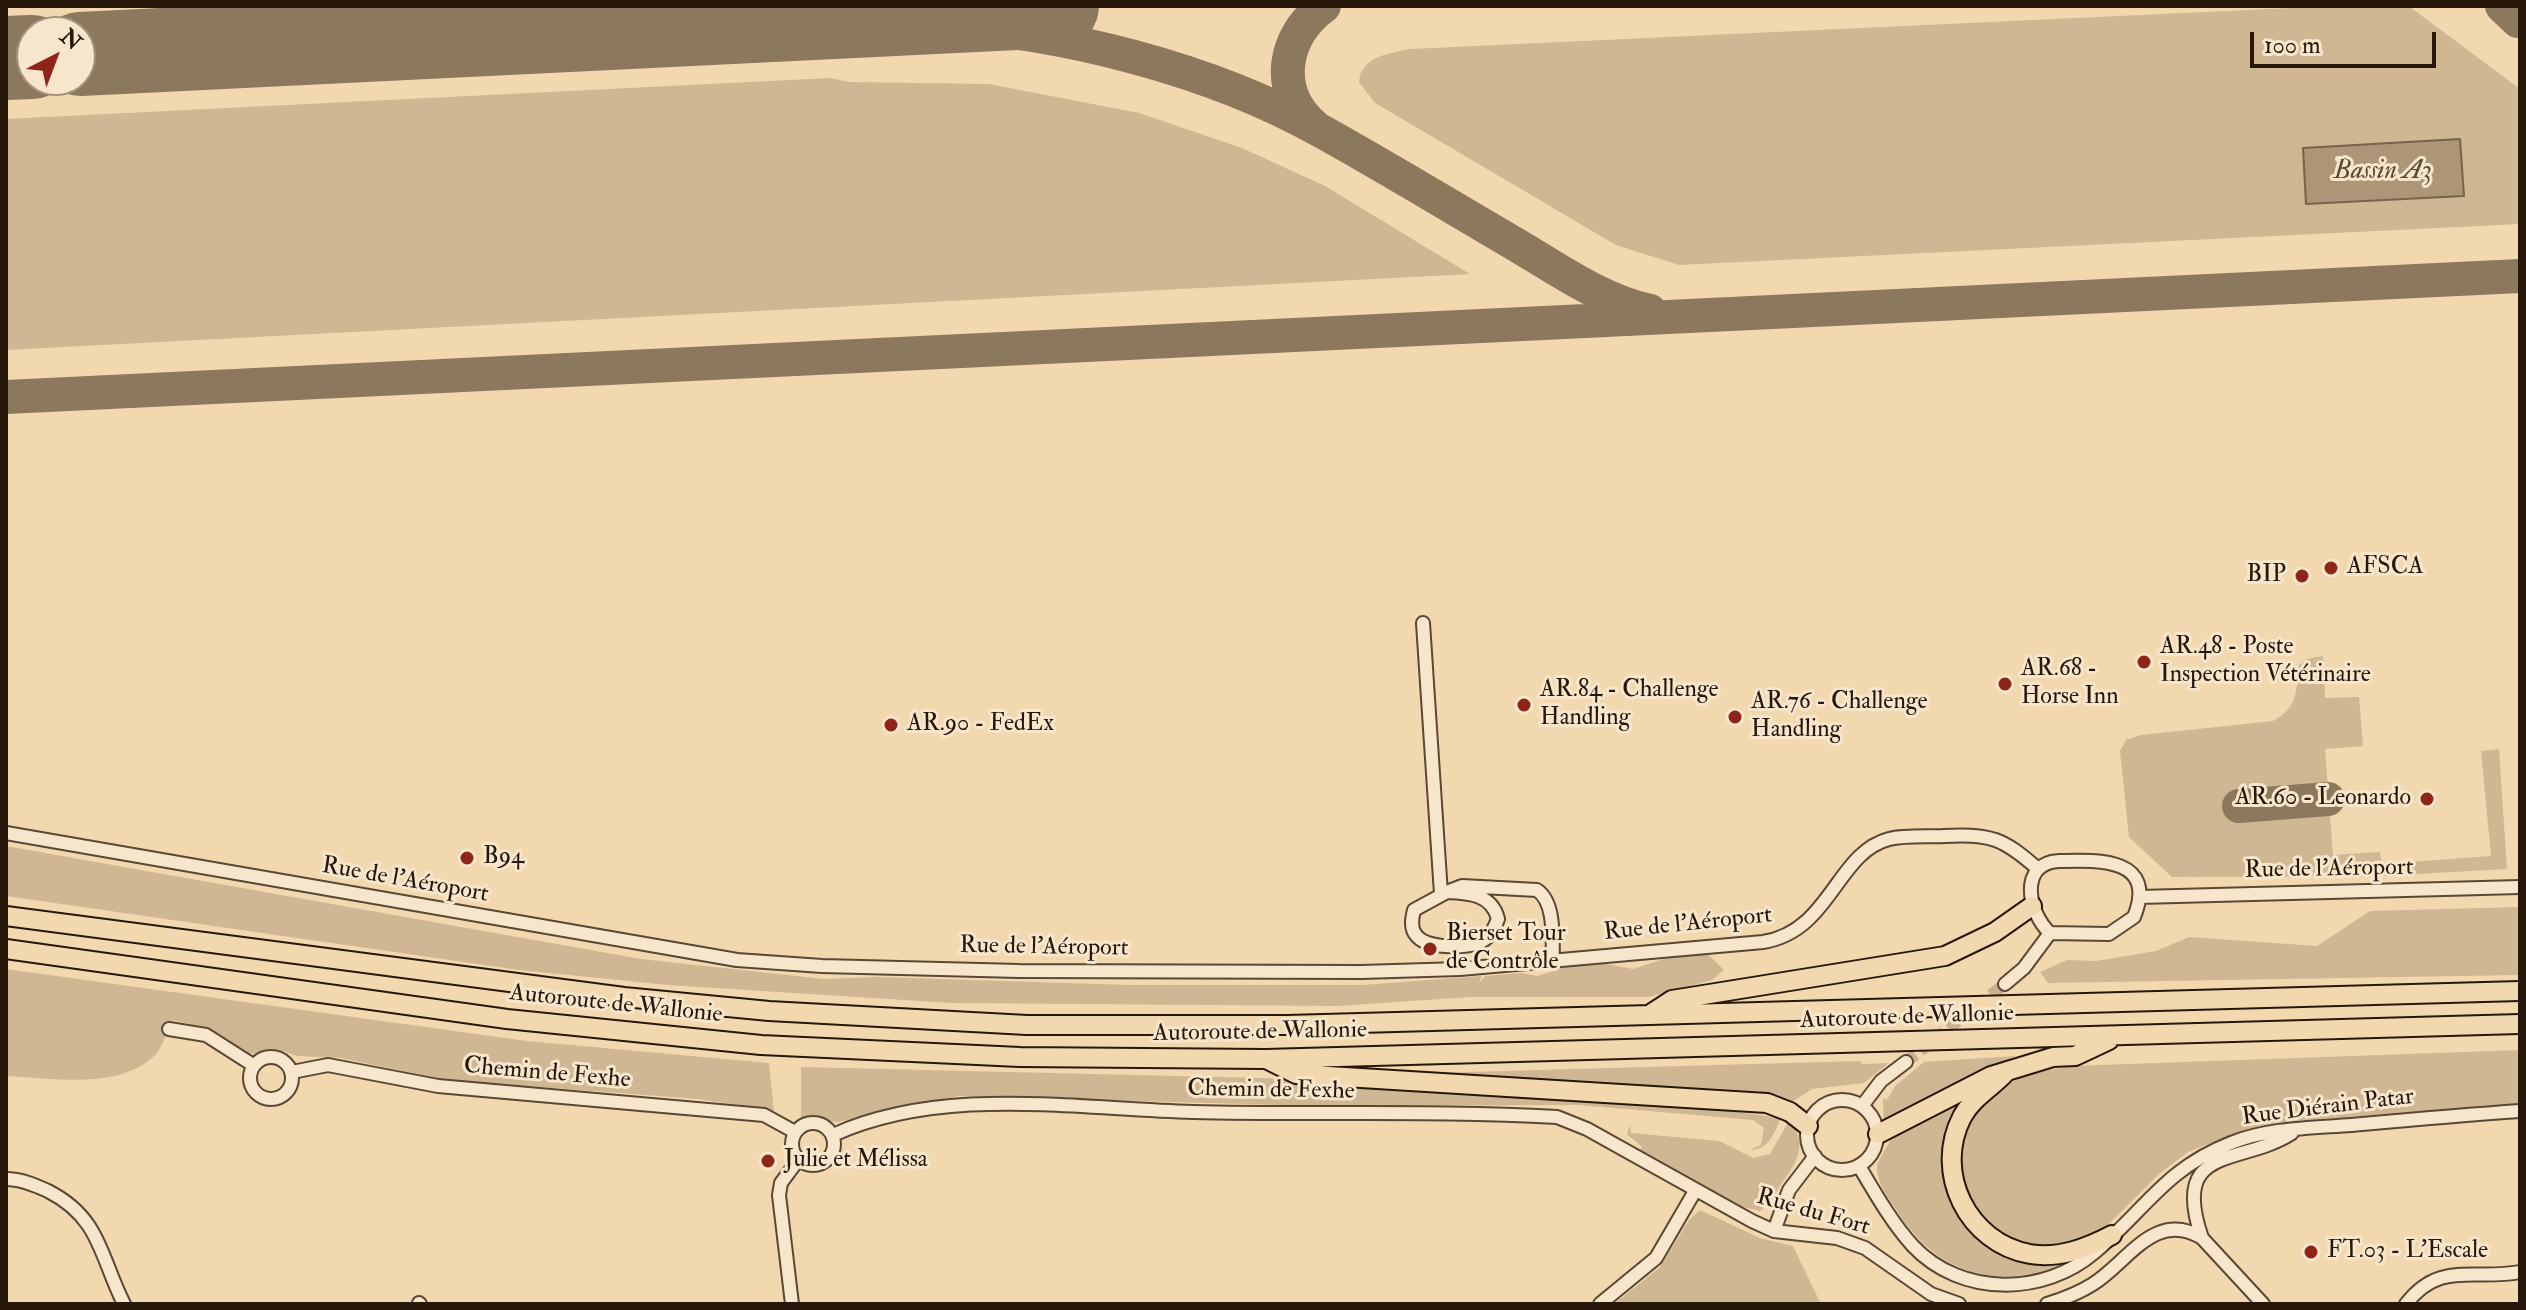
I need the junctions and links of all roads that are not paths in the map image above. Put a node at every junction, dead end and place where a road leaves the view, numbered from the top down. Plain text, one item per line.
1 (1423, 623) dead end
2 (6, 833) edge
3 (2038, 869) junction
4 (2520, 887) edge
5 (1441, 894) junction
6 (2139, 897) junction
7 (2032, 906) junction
8 (6, 916) edge
9 (2050, 933) junction
10 (6, 949) edge
11 (1553, 961) junction
12 (2005, 984) tunnel mouth
13 (2520, 991) edge
14 (1648, 1016) junction
15 (2520, 1024) edge
16 (169, 1029) dead end
17 (2116, 1037) junction
18 (1266, 1059) junction
19 (1906, 1062) tunnel mouth
20 (253, 1065) junction
21 (292, 1072) junction
22 (2005, 1073) junction
23 (1862, 1106) junction
24 (2520, 1111) edge
25 (1808, 1126) junction
26 (2297, 1129) junction
27 (795, 1132) junction
28 (1878, 1134) junction
29 (833, 1135) junction
30 (1815, 1156) junction
31 (798, 1160) junction
32 (1859, 1166) junction
33 (6, 1179) edge
34 (1695, 1191) junction
35 (1774, 1231) junction
36 (2112, 1235) junction
37 (2202, 1238) junction
38 (2520, 1272) edge
39 (124, 1304) edge
40 (792, 1304) edge
41 (1600, 1304) edge
42 (1959, 1304) edge
43 (2047, 1304) edge
44 (2263, 1304) edge
45 (2406, 1304) edge

1 - 5 street
2 - 11 street, Rue de l'Aéroport
3 - 6 street
3 - 7 street
3 - 11 street, Rue de l'Aéroport
4 - 6 street, Rue de l'Aéroport
5 - 5 street
5 - 11 street
6 - 9 street
7 - 9 street
7 - 14 highway
8 - 14 highway, Autoroute de Wallonie
9 - 12 street
10 - 18 highway, Autoroute de Wallonie
13 - 14 highway, Autoroute de Wallonie
15 - 17 highway, Autoroute de Wallonie
16 - 20 street
17 - 18 highway, Autoroute de Wallonie
17 - 22 highway
18 - 25 highway
19 - 23 street
20 - 21 street, Chemin de Fexhe
20 - 21 street
21 - 27 street, Chemin de Fexhe
22 - 28 highway
22 - 36 highway
23 - 25 street
23 - 28 street
24 - 26 street, Rue Diérain Patar
25 - 30 street
26 - 36 street, Rue Diérain Patar
26 - 37 street
27 - 29 street, Chemin de Fexhe
27 - 31 street
28 - 32 street
29 - 31 street
29 - 34 street, Chemin de Fexhe
30 - 32 street
30 - 35 street
31 - 40 street
32 - 36 street, Rue Diérain Patar
33 - 39 street
34 - 35 street, Rue du Fort
34 - 41 street
35 - 42 street, Rue du Fort
37 - 43 street
37 - 44 street
38 - 45 street

